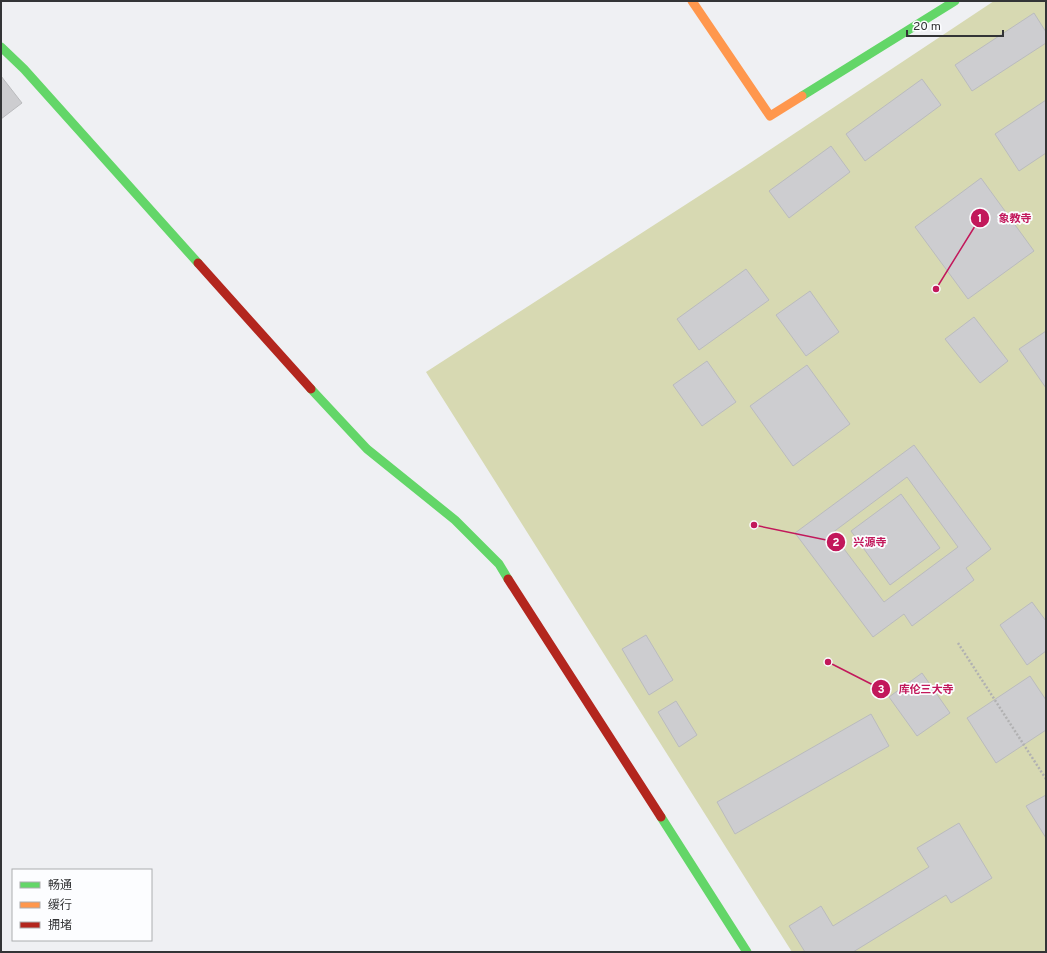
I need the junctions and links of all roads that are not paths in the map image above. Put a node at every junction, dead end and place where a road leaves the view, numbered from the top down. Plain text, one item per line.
1 (692, 1) edge
2 (955, 1) edge
3 (1, 47) edge
4 (747, 952) edge

1 - 2 street
3 - 4 street

